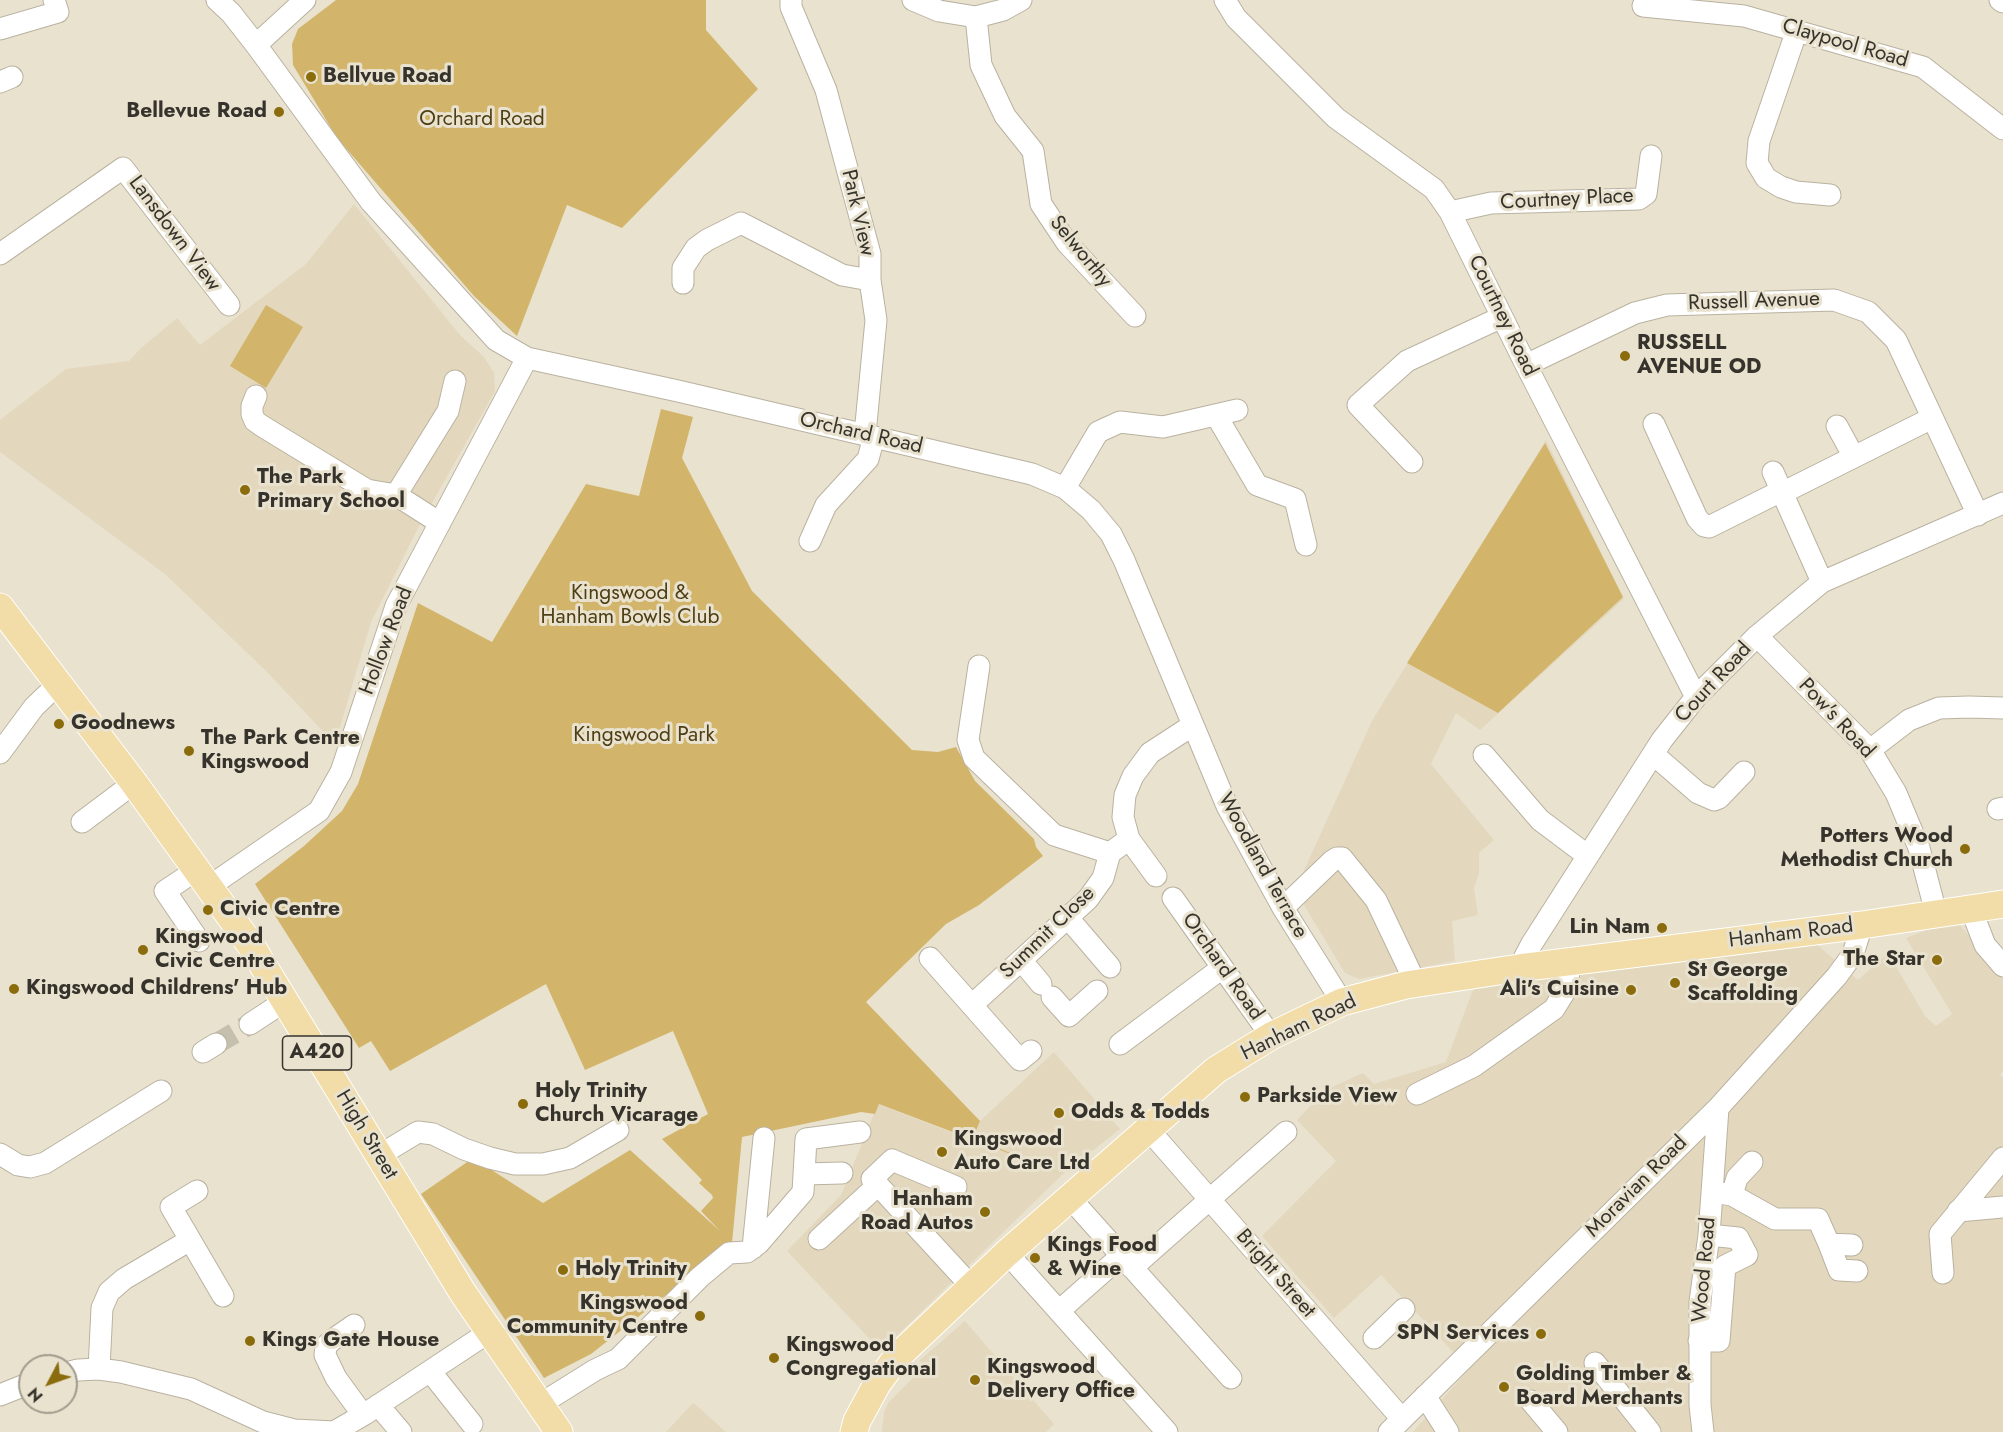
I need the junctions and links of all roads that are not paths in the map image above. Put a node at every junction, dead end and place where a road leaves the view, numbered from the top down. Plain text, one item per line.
1 (54, 0) edge
2 (217, 0) edge
3 (305, 0) edge
4 (790, 0) edge
5 (913, 0) edge
6 (1021, 0) edge
7 (1225, 0) edge
8 (1667, 4) edge
9 (1643, 6) dead end
10 (976, 17) junction
11 (0, 28) edge
12 (1797, 30) junction
13 (256, 45) junction
14 (2003, 129) edge
15 (1651, 156) dead end
16 (1830, 195) dead end
17 (1450, 212) junction
18 (0, 254) edge
19 (870, 280) junction
20 (683, 283) dead end
21 (229, 305) dead end
22 (1135, 315) dead end
23 (1502, 317) junction
24 (527, 358) junction
25 (1526, 365) junction
26 (455, 381) dead end
27 (256, 396) dead end
28 (1237, 410) dead end
29 (1216, 415) junction
30 (1932, 418) junction
31 (1654, 424) dead end
32 (1837, 426) dead end
33 (870, 436) junction
34 (1854, 457) junction
35 (1412, 462) dead end
36 (1773, 472) dead end
37 (1065, 488) junction
38 (1782, 492) junction
39 (396, 495) junction
40 (2003, 503) edge
41 (1978, 515) junction
42 (440, 523) junction
43 (810, 540) dead end
44 (1306, 544) dead end
45 (1822, 582) junction
46 (0, 607) edge
47 (1757, 636) junction
48 (979, 666) dead end
49 (58, 684) junction
50 (1696, 697) junction
51 (2003, 708) edge
52 (1192, 725) junction
53 (1870, 750) junction
54 (0, 753) edge
55 (1653, 754) junction
56 (1484, 755) dead end
57 (1744, 772) dead end
58 (134, 783) junction
59 (82, 822) dead end
60 (1129, 839) junction
61 (1110, 853) junction
62 (1588, 856) junction
63 (1156, 876) dead end
64 (204, 878) junction
65 (1173, 898) dead end
66 (2003, 904) edge
67 (1283, 908) junction
68 (1974, 909) junction
69 (1936, 914) junction
70 (1068, 918) junction
71 (1862, 925) junction
72 (199, 940) dead end
73 (930, 958) dead end
74 (1021, 960) junction
75 (1570, 962) junction
76 (2003, 966) edge
77 (1110, 967) dead end
78 (1222, 968) junction
79 (1519, 968) junction
80 (1416, 984) junction
81 (1097, 991) dead end
82 (285, 1001) junction
83 (1342, 1002) junction
84 (972, 1005) junction
85 (250, 1024) tunnel mouth
86 (1271, 1036) junction
87 (1120, 1044) dead end
88 (1030, 1051) dead end
89 (161, 1091) dead end
90 (1417, 1095) dead end
91 (1718, 1108) junction
92 (1148, 1129) junction
93 (618, 1130) dead end
94 (860, 1132) dead end
95 (1286, 1132) dead end
96 (764, 1138) dead end
97 (0, 1154) edge
98 (380, 1155) junction
99 (2003, 1158) edge
100 (1752, 1162) dead end
101 (842, 1173) dead end
102 (804, 1174) junction
103 (878, 1185) junction
104 (956, 1186) dead end
105 (197, 1191) dead end
106 (1722, 1193) junction
107 (1070, 1198) junction
108 (1209, 1198) junction
109 (2003, 1207) edge
110 (1958, 1211) junction
111 (1709, 1235) junction
112 (190, 1239) junction
113 (819, 1239) dead end
114 (1830, 1244) junction
115 (1852, 1245) dead end
116 (753, 1248) junction
117 (1007, 1253) junction
118 (1127, 1262) junction
119 (1857, 1271) dead end
120 (1943, 1273) dead end
121 (971, 1286) junction
122 (223, 1296) dead end
123 (1404, 1309) dead end
124 (1059, 1311) junction
125 (354, 1325) dead end
126 (489, 1332) junction
127 (1699, 1341) junction
128 (1350, 1360) junction
129 (1595, 1363) dead end
130 (99, 1369) junction
131 (78, 1370) edge
132 (429, 1371) junction
133 (1232, 1378) dead end
134 (18, 1388) edge
135 (0, 1395) edge
136 (1425, 1396) junction
137 (1531, 1401) dead end
138 (539, 1405) junction
139 (371, 1410) junction
140 (472, 1424) dead end
141 (1396, 1426) edge
142 (401, 1432) edge
143 (559, 1432) edge
144 (854, 1432) edge
145 (1167, 1432) edge
146 (1448, 1432) edge
147 (1557, 1432) edge
148 (1650, 1432) edge
149 (1704, 1432) edge

1 - 11 street
2 - 13 street, Orchard Road
3 - 13 street
4 - 19 street, Park View
5 - 10 street
6 - 10 street
7 - 17 street, Courtney Road
8 - 9 street, Claypool Road
8 - 12 street, Claypool Road
10 - 22 street, Selworthy
12 - 14 street, Claypool Road
12 - 16 street
13 - 24 street, Orchard Road
15 - 17 street, Courtney Place
17 - 23 street, Courtney Road
18 - 21 street, Lansdown View
19 - 20 street
19 - 33 street, Park View
23 - 25 street, Courtney Road
23 - 35 street
24 - 33 street, Orchard Road
24 - 42 street, Hollow Road
25 - 30 street, Russell Avenue
25 - 50 street, Courtney Road
26 - 39 street
27 - 39 street
28 - 29 street
29 - 37 street
29 - 44 street
30 - 34 street
30 - 41 street, Russell Avenue
31 - 38 street
32 - 34 street
33 - 37 street, Orchard Road
33 - 43 street, Park View
34 - 38 street
36 - 38 street
37 - 52 street, Orchard Road
38 - 45 street
39 - 42 street
40 - 41 street, Court Road
41 - 45 street, Court Road
42 - 64 street, Hollow Road
45 - 47 street, Court Road
46 - 49 main road, High Street / A420
47 - 50 street, Court Road
47 - 53 street, Pow's Road
48 - 61 street
49 - 54 street
49 - 58 main road, High Street / A420
50 - 55 street, Court Road
51 - 53 street
52 - 60 street
52 - 67 street, Woodland Terrace
53 - 69 street, Pow's Road
55 - 57 street
55 - 62 street, Court Road
56 - 62 street
58 - 59 street
58 - 64 main road, High Street / A420
60 - 61 street
60 - 63 street
61 - 70 street, Summit Close
62 - 79 street, Court Road
64 - 72 street, Hollow Road
64 - 82 main road, High Street / A420
65 - 78 street, Orchard Road
66 - 68 main road, Hanham Road
67 - 80 street
67 - 83 street, Woodland Terrace
68 - 69 main road, Hanham Road
68 - 76 street
69 - 71 main road, Hanham Road
70 - 74 street, Summit Close
70 - 77 street
71 - 75 main road, Hanham Road
71 - 91 street, Moravian Road
73 - 84 street
74 - 81 street
74 - 84 street, Summit Close
75 - 79 main road, Hanham Road
75 - 90 street
78 - 86 street, Orchard Road
78 - 87 street
79 - 80 main road, Hanham Road
80 - 83 main road, Hanham Road
82 - 85 street
82 - 98 main road, High Street / A420
83 - 86 main road, Hanham Road
84 - 88 street
86 - 92 main road, Hanham Road
89 - 97 street
91 - 106 street, Wood Road
91 - 136 street, Moravian Road
92 - 107 main road, Hanham Road
92 - 108 street, Bright Street
93 - 98 street
94 - 102 street
95 - 108 street
96 - 116 street
98 - 126 main road, High Street / A420
99 - 110 street
100 - 106 street
101 - 102 street
102 - 116 street
103 - 104 street
103 - 113 street
103 - 121 street
105 - 112 street
106 - 111 street, Wood Road
106 - 114 street
107 - 117 main road, Hanham Road
107 - 118 street
108 - 118 street
108 - 128 street, Bright Street
109 - 110 street
110 - 120 street
111 - 127 street, Wood Road
111 - 127 street
112 - 122 street
112 - 130 street
114 - 115 street
114 - 119 street
116 - 138 street
117 - 121 main road, Hanham Road
117 - 124 street
118 - 124 street
118 - 133 street
121 - 144 main road, Hanham Road
123 - 128 street
124 - 145 street
125 - 139 street
126 - 132 street
126 - 138 main road, High Street / A420
127 - 149 street, Wood Road
128 - 141 street, Bright Street
129 - 148 street
130 - 131 street
130 - 139 street
132 - 139 street
132 - 140 street
134 - 135 street
136 - 141 street, Moravian Road
136 - 146 street
137 - 147 street
138 - 143 main road, High Street / A420
139 - 142 street

